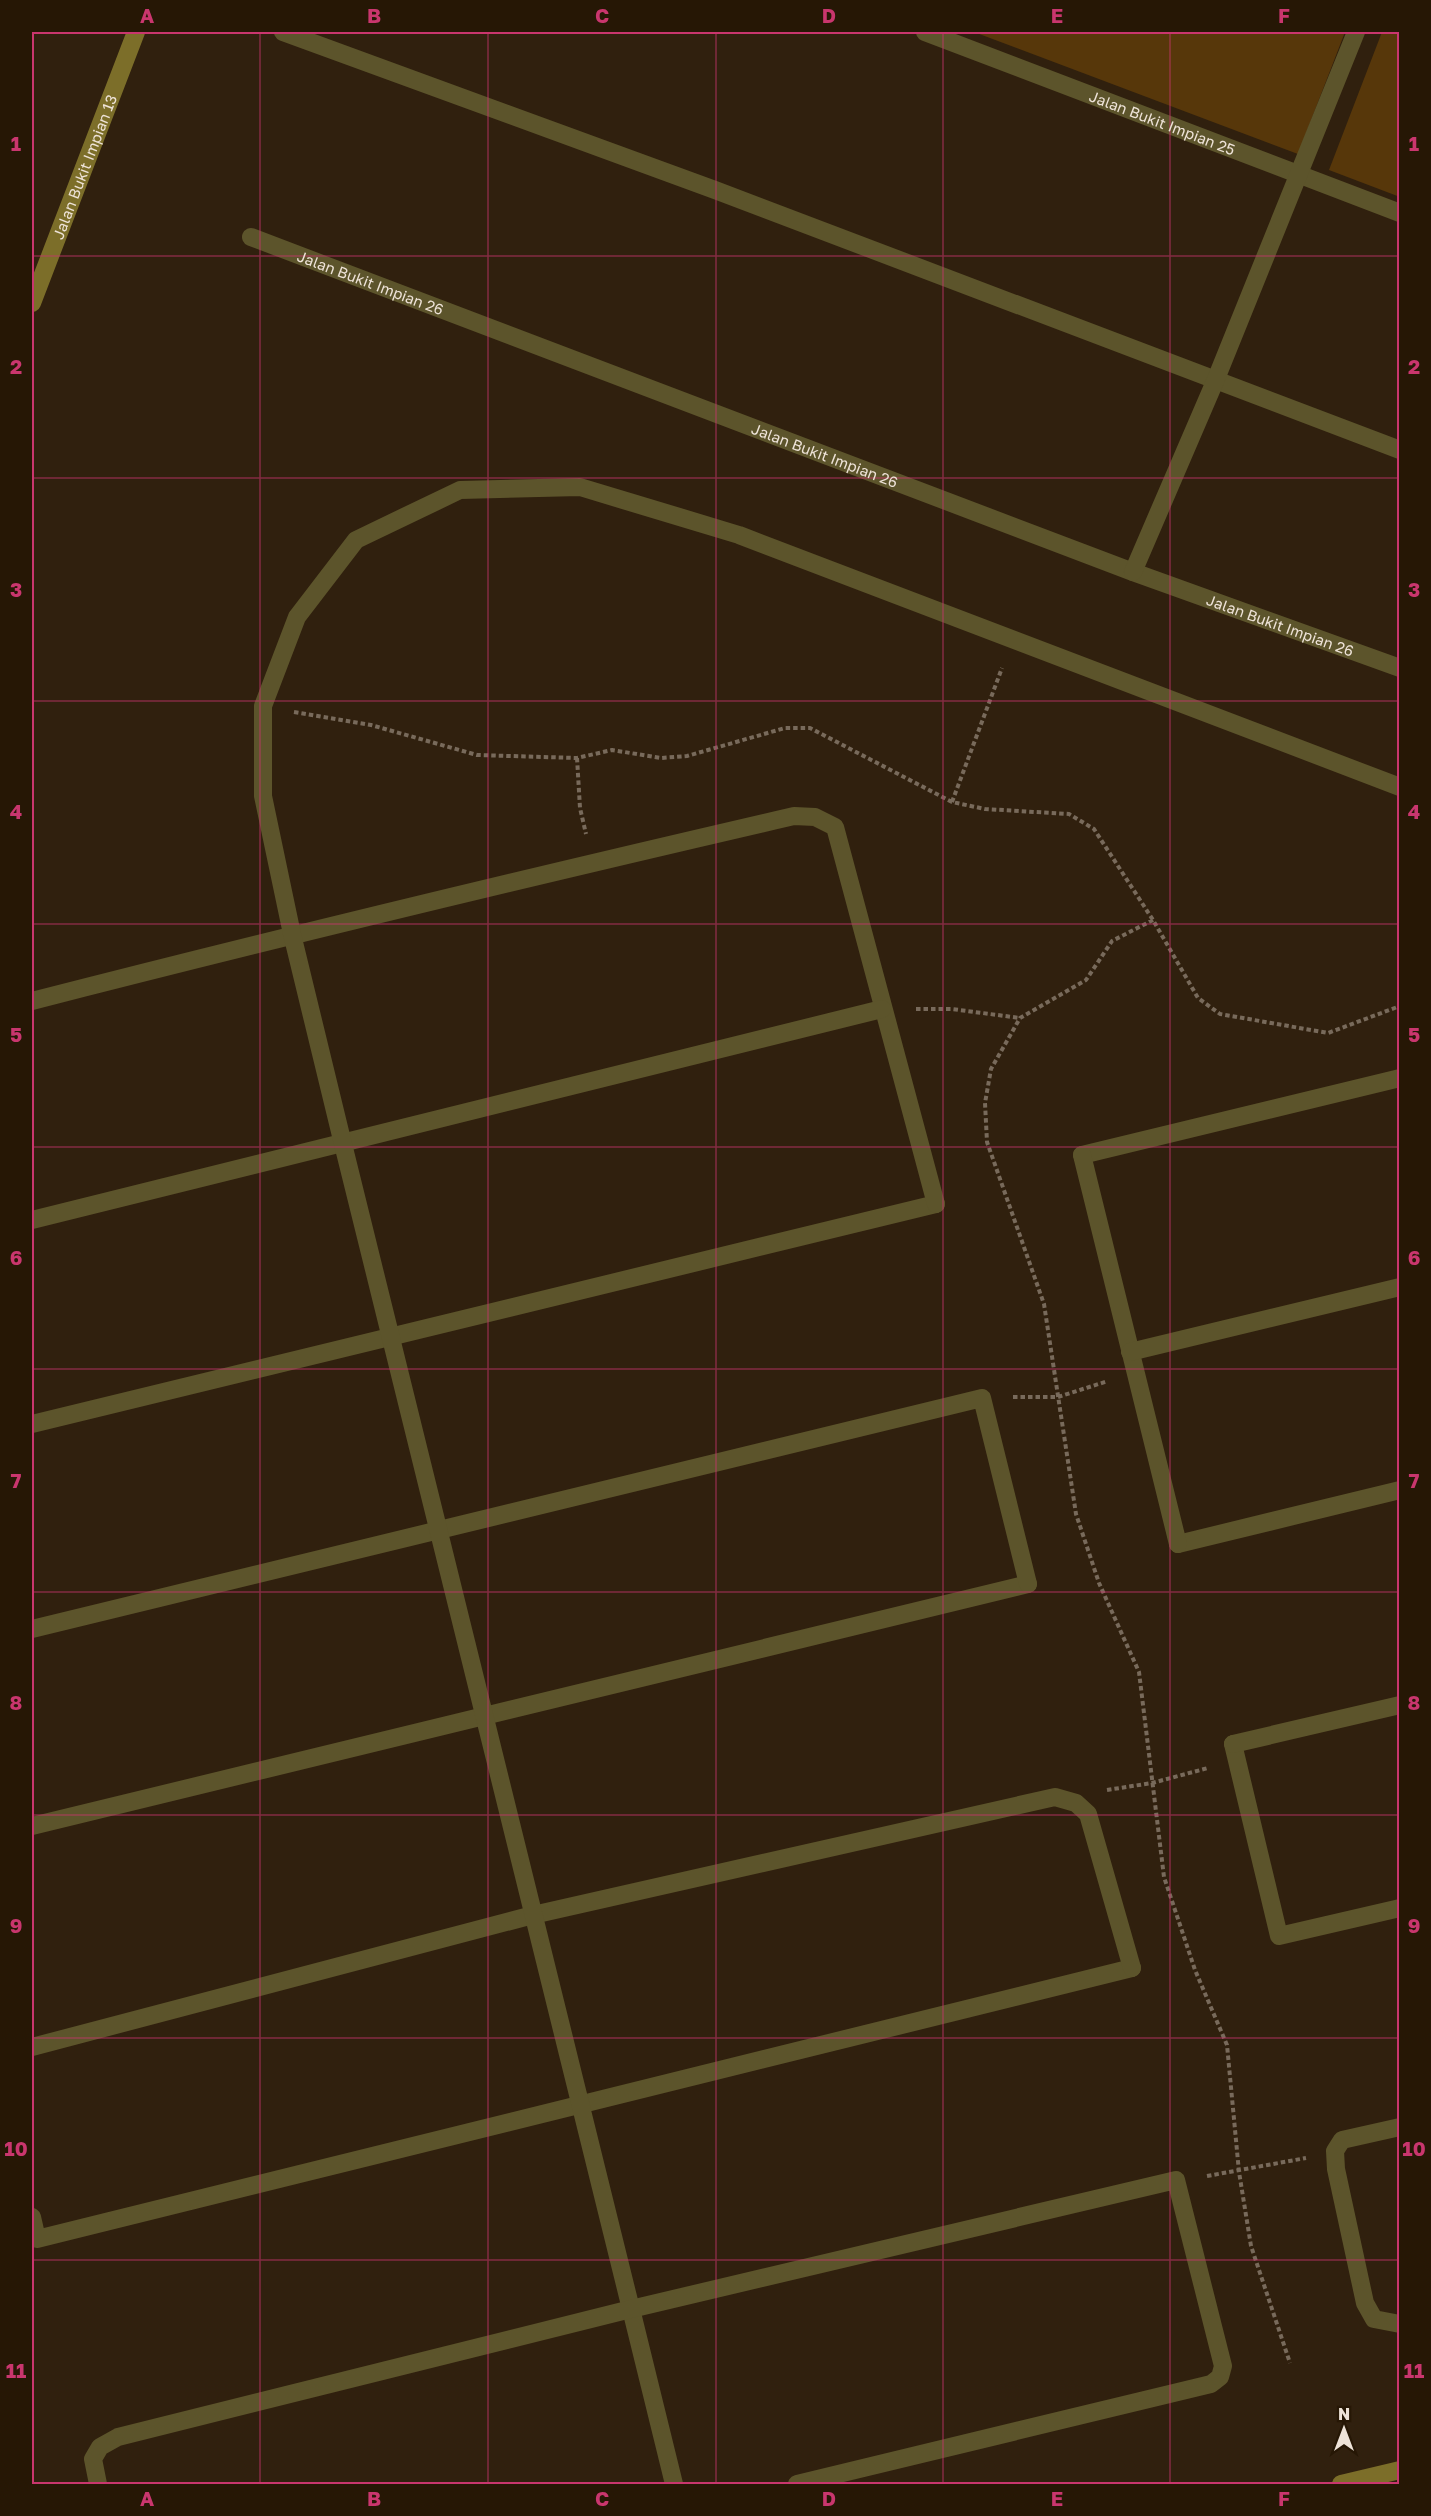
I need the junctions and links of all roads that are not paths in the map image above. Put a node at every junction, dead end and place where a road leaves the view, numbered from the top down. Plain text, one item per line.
1 (136, 32) edge
2 (283, 32) edge
3 (925, 32) edge
4 (1356, 32) edge
5 (1298, 174) junction
6 (1400, 213) edge
7 (251, 237) dead end
8 (32, 303) edge
9 (1216, 379) junction
10 (1400, 450) edge
11 (1133, 572) junction
12 (1400, 668) edge
13 (1400, 787) edge
14 (292, 934) junction
15 (32, 1001) edge
16 (882, 1009) junction
17 (1400, 1078) edge
18 (343, 1144) junction
19 (32, 1220) edge
20 (1400, 1287) edge
21 (391, 1337) junction
22 (1130, 1352) junction
23 (32, 1424) edge
24 (1400, 1491) edge
25 (438, 1530) junction
26 (32, 1629) edge
27 (1400, 1705) edge
28 (484, 1716) junction
29 (32, 1826) edge
30 (1400, 1908) edge
31 (533, 1915) junction
32 (32, 2047) edge
33 (580, 2105) junction
34 (1400, 2127) edge
35 (32, 2217) edge
36 (631, 2309) junction
37 (1400, 2324) edge
38 (1400, 2470) edge
39 (98, 2484) edge
40 (674, 2484) edge
41 (797, 2484) edge
42 (1341, 2484) edge

1 - 8 street, Jalan Bukit Impian 13
2 - 9 street
3 - 5 street, Jalan Bukit Impian 25
4 - 5 street
5 - 6 street, Jalan Bukit Impian 25
5 - 9 street
7 - 11 street, Jalan Bukit Impian 26
9 - 10 street
9 - 11 street
11 - 12 street, Jalan Bukit Impian 26
13 - 14 street
14 - 15 street
14 - 16 street
14 - 18 street
16 - 18 street
16 - 21 street
17 - 22 street
18 - 19 street
18 - 21 street
20 - 22 street
21 - 23 street
21 - 25 street
22 - 24 street
25 - 26 street
25 - 28 street
25 - 28 street
27 - 30 street
28 - 29 street
28 - 31 street
31 - 32 street
31 - 33 street
31 - 33 street
33 - 35 street
33 - 36 street
34 - 37 street
36 - 39 street
36 - 40 street
36 - 41 street
38 - 42 street

